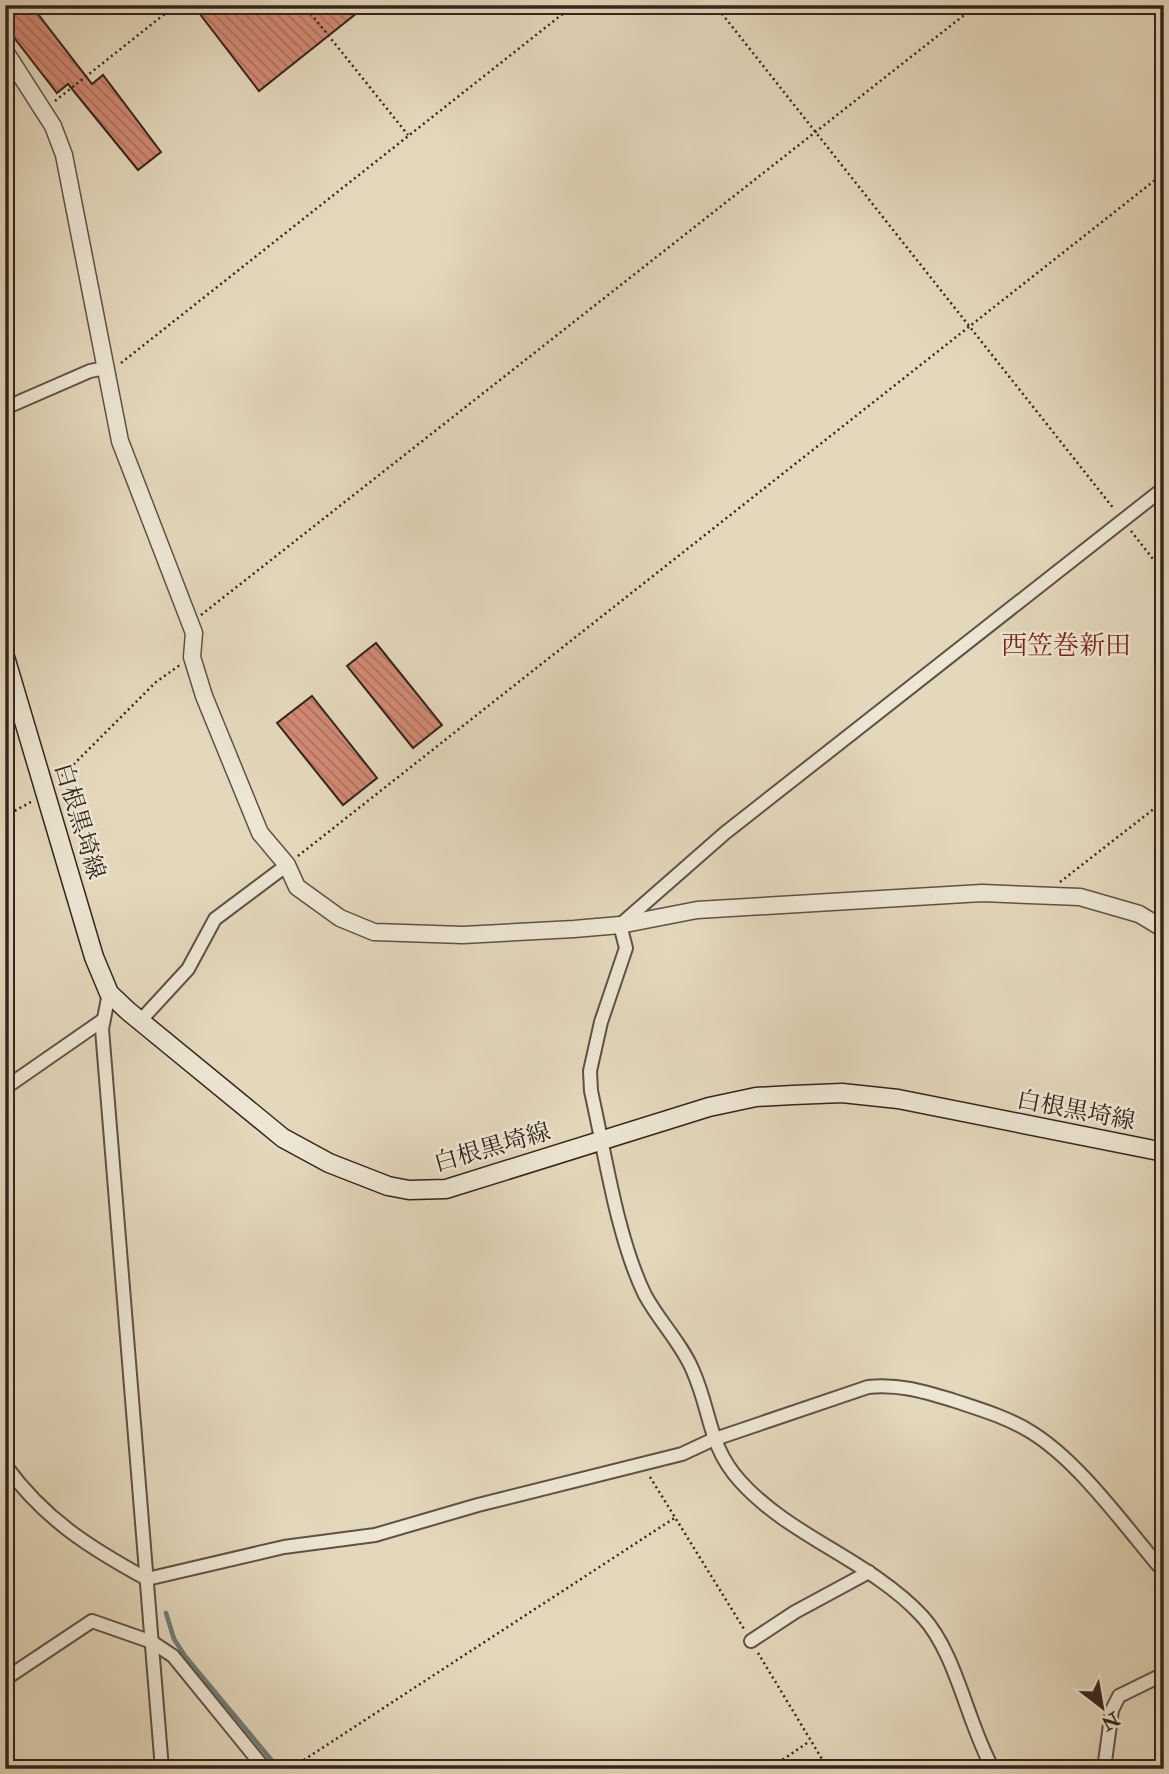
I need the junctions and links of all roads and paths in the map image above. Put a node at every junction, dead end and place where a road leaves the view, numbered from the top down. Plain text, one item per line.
1 (176, 5) edge
2 (304, 5) edge
3 (574, 5) edge
4 (715, 5) edge
5 (977, 5) edge
6 (5, 51) edge
7 (43, 110) junction
8 (816, 133) junction
9 (408, 135) junction
10 (1164, 173) edge
11 (970, 326) junction
12 (105, 368) junction
13 (5, 408) edge
14 (1164, 488) edge
15 (1124, 521) junction
16 (1164, 573) edge
17 (190, 625) junction
18 (5, 657) edge
19 (192, 657) junction
20 (44, 793) junction
21 (1164, 801) edge
22 (5, 816) edge
23 (286, 865) junction
24 (1043, 895) junction
25 (620, 925) junction
26 (1164, 929) edge
27 (109, 993) junction
28 (103, 1020) junction
29 (141, 1020) junction
30 (5, 1088) edge
31 (602, 1140) junction
32 (1164, 1152) edge
33 (712, 1440) junction
34 (641, 1462) junction
35 (5, 1465) edge
36 (676, 1517) junction
37 (869, 1572) junction
38 (1164, 1572) edge
39 (147, 1579) junction
40 (751, 1641) junction
41 (152, 1642) junction
42 (1164, 1674) edge
43 (5, 1679) edge
44 (810, 1741) junction
45 (162, 1769) edge
46 (265, 1769) edge
47 (290, 1769) edge
48 (769, 1769) edge
49 (828, 1769) edge
50 (993, 1769) edge
51 (1104, 1769) edge

1 - 7 path
2 - 9 path
3 - 9 path
4 - 8 path
5 - 8 path
6 - 7 street
7 - 12 street
8 - 11 path
8 - 17 path
9 - 12 path
10 - 11 path
11 - 15 path
11 - 23 path
12 - 13 street
12 - 17 street
14 - 15 street
15 - 16 path
15 - 25 street
17 - 19 street
18 - 20 main road, 白根黒埼線
19 - 20 path
19 - 23 street
20 - 22 path
20 - 27 main road, 白根黒埼線
21 - 24 path
23 - 25 street
23 - 29 street
24 - 25 street
24 - 26 street
25 - 31 street
27 - 28 street
27 - 29 main road, 白根黒埼線
28 - 30 street
28 - 39 street
29 - 31 main road, 白根黒埼線
31 - 32 main road, 白根黒埼線
31 - 33 street
33 - 34 street
33 - 37 street
33 - 38 street
34 - 36 path
34 - 39 street
35 - 39 street
36 - 40 path
36 - 47 path
37 - 40 street
37 - 50 street
39 - 41 street
40 - 44 path
41 - 43 street
41 - 45 street
41 - 46 street
42 - 51 street
44 - 48 path
44 - 49 path

